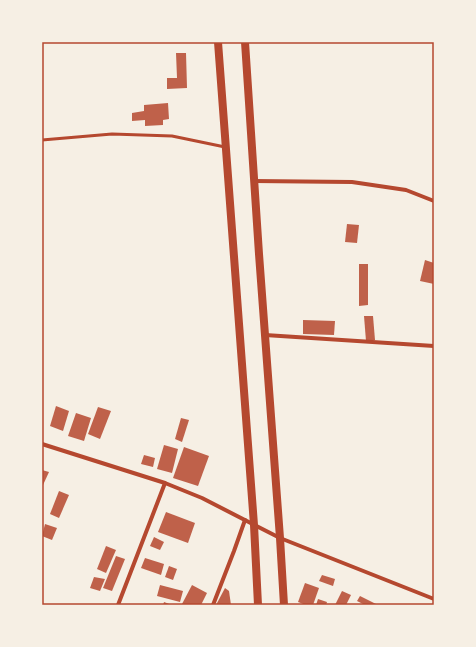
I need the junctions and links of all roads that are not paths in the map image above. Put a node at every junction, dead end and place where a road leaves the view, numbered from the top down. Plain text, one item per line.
1 (218, 42) edge
2 (245, 42) edge
3 (42, 140) edge
4 (225, 147) junction
5 (254, 181) junction
6 (434, 201) edge
7 (265, 335) junction
8 (434, 346) edge
9 (42, 444) edge
10 (165, 483) junction
11 (245, 520) junction
12 (254, 525) junction
13 (280, 538) junction
14 (434, 599) edge
15 (118, 605) edge
16 (213, 605) edge
17 (258, 605) edge
18 (284, 605) edge

1 - 4 main road
2 - 5 main road
3 - 4 lane
4 - 12 main road
5 - 6 street
5 - 7 main road
7 - 8 street
7 - 13 main road
9 - 10 street
10 - 11 street
10 - 15 street
11 - 12 street
11 - 16 street
12 - 13 street
12 - 17 main road
13 - 14 street
13 - 18 main road

